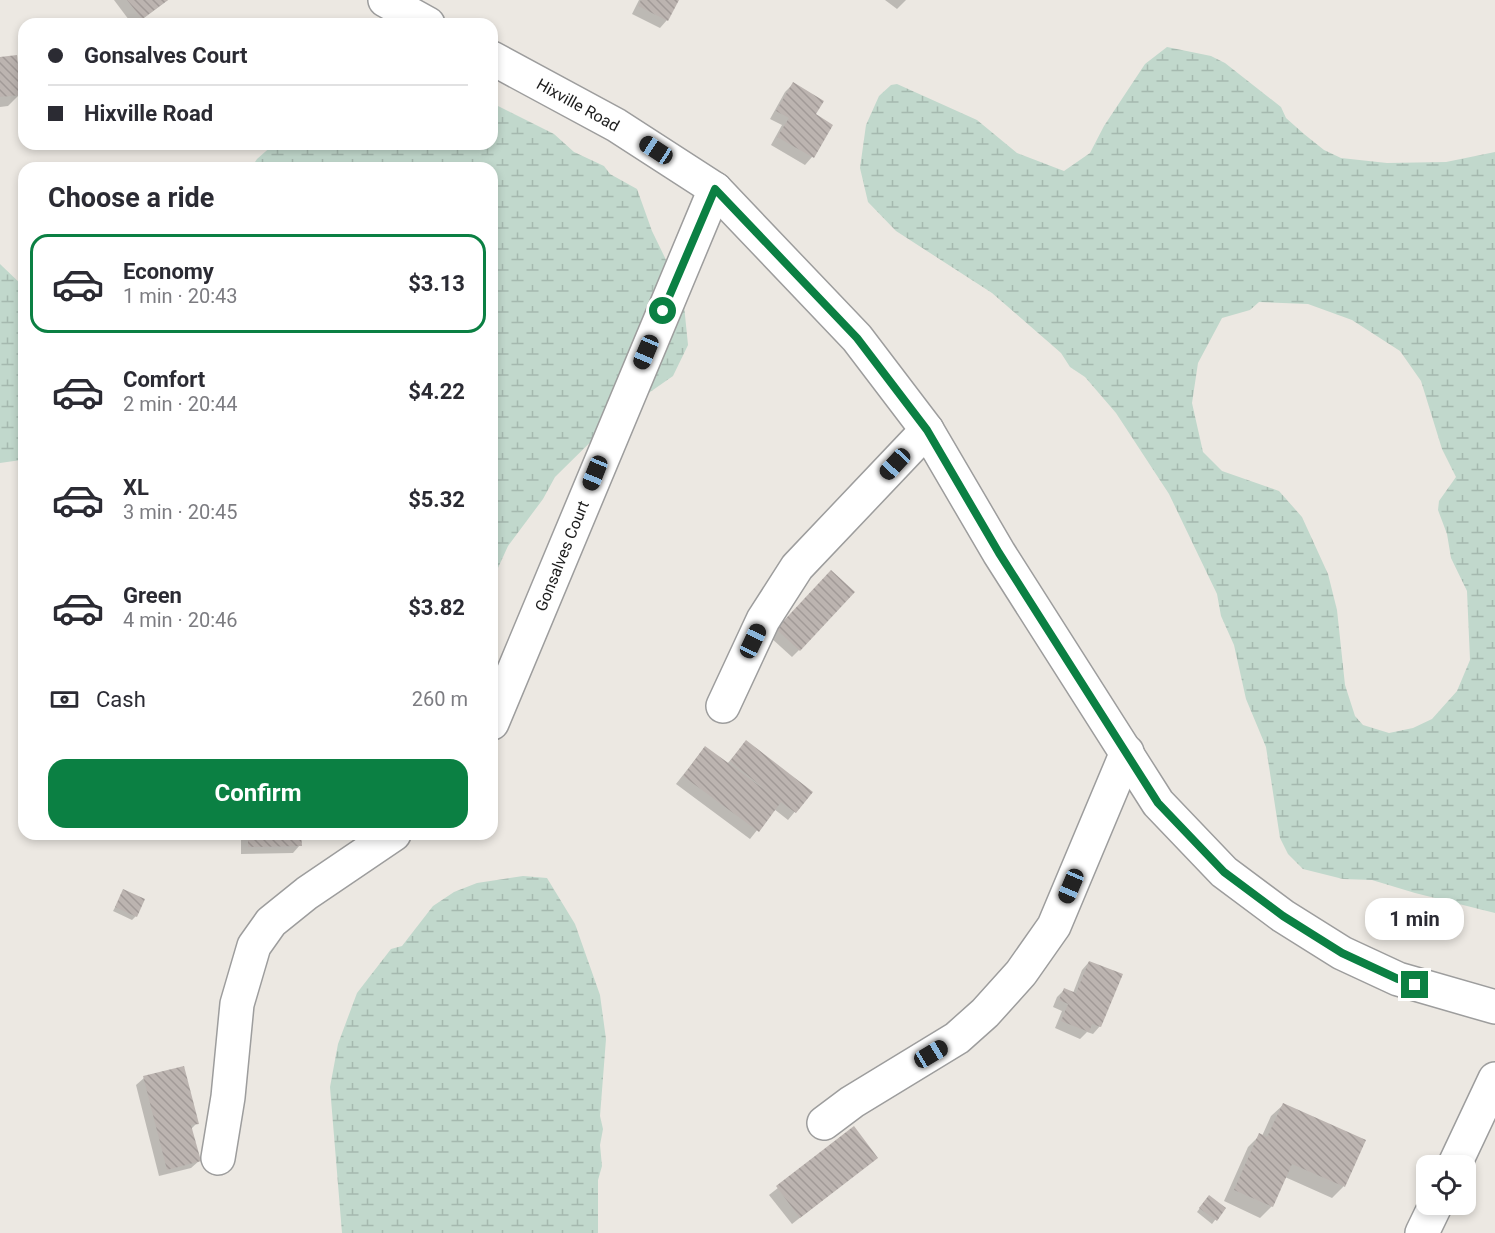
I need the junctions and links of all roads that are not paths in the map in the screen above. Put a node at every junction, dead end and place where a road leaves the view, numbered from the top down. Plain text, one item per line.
1 (385, 0) edge
2 (417, 18) edge
3 (498, 61) edge
4 (715, 189) junction
5 (927, 430) junction
6 (723, 706) dead end
7 (498, 709) edge
8 (1126, 752) junction
9 (386, 840) edge
10 (1495, 1007) edge
11 (1495, 1080) edge
12 (824, 1123) dead end
13 (1459, 1155) edge
14 (218, 1158) dead end
15 (1431, 1215) edge
16 (1422, 1233) edge

1 - 2 street
3 - 4 street, Hixville Road
4 - 5 street, Hixville Road
4 - 7 street, Gonsalves Court
5 - 6 street
5 - 8 street, Hixville Road
8 - 10 street, Hixville Road
8 - 12 street
9 - 14 street
11 - 13 street
15 - 16 street

